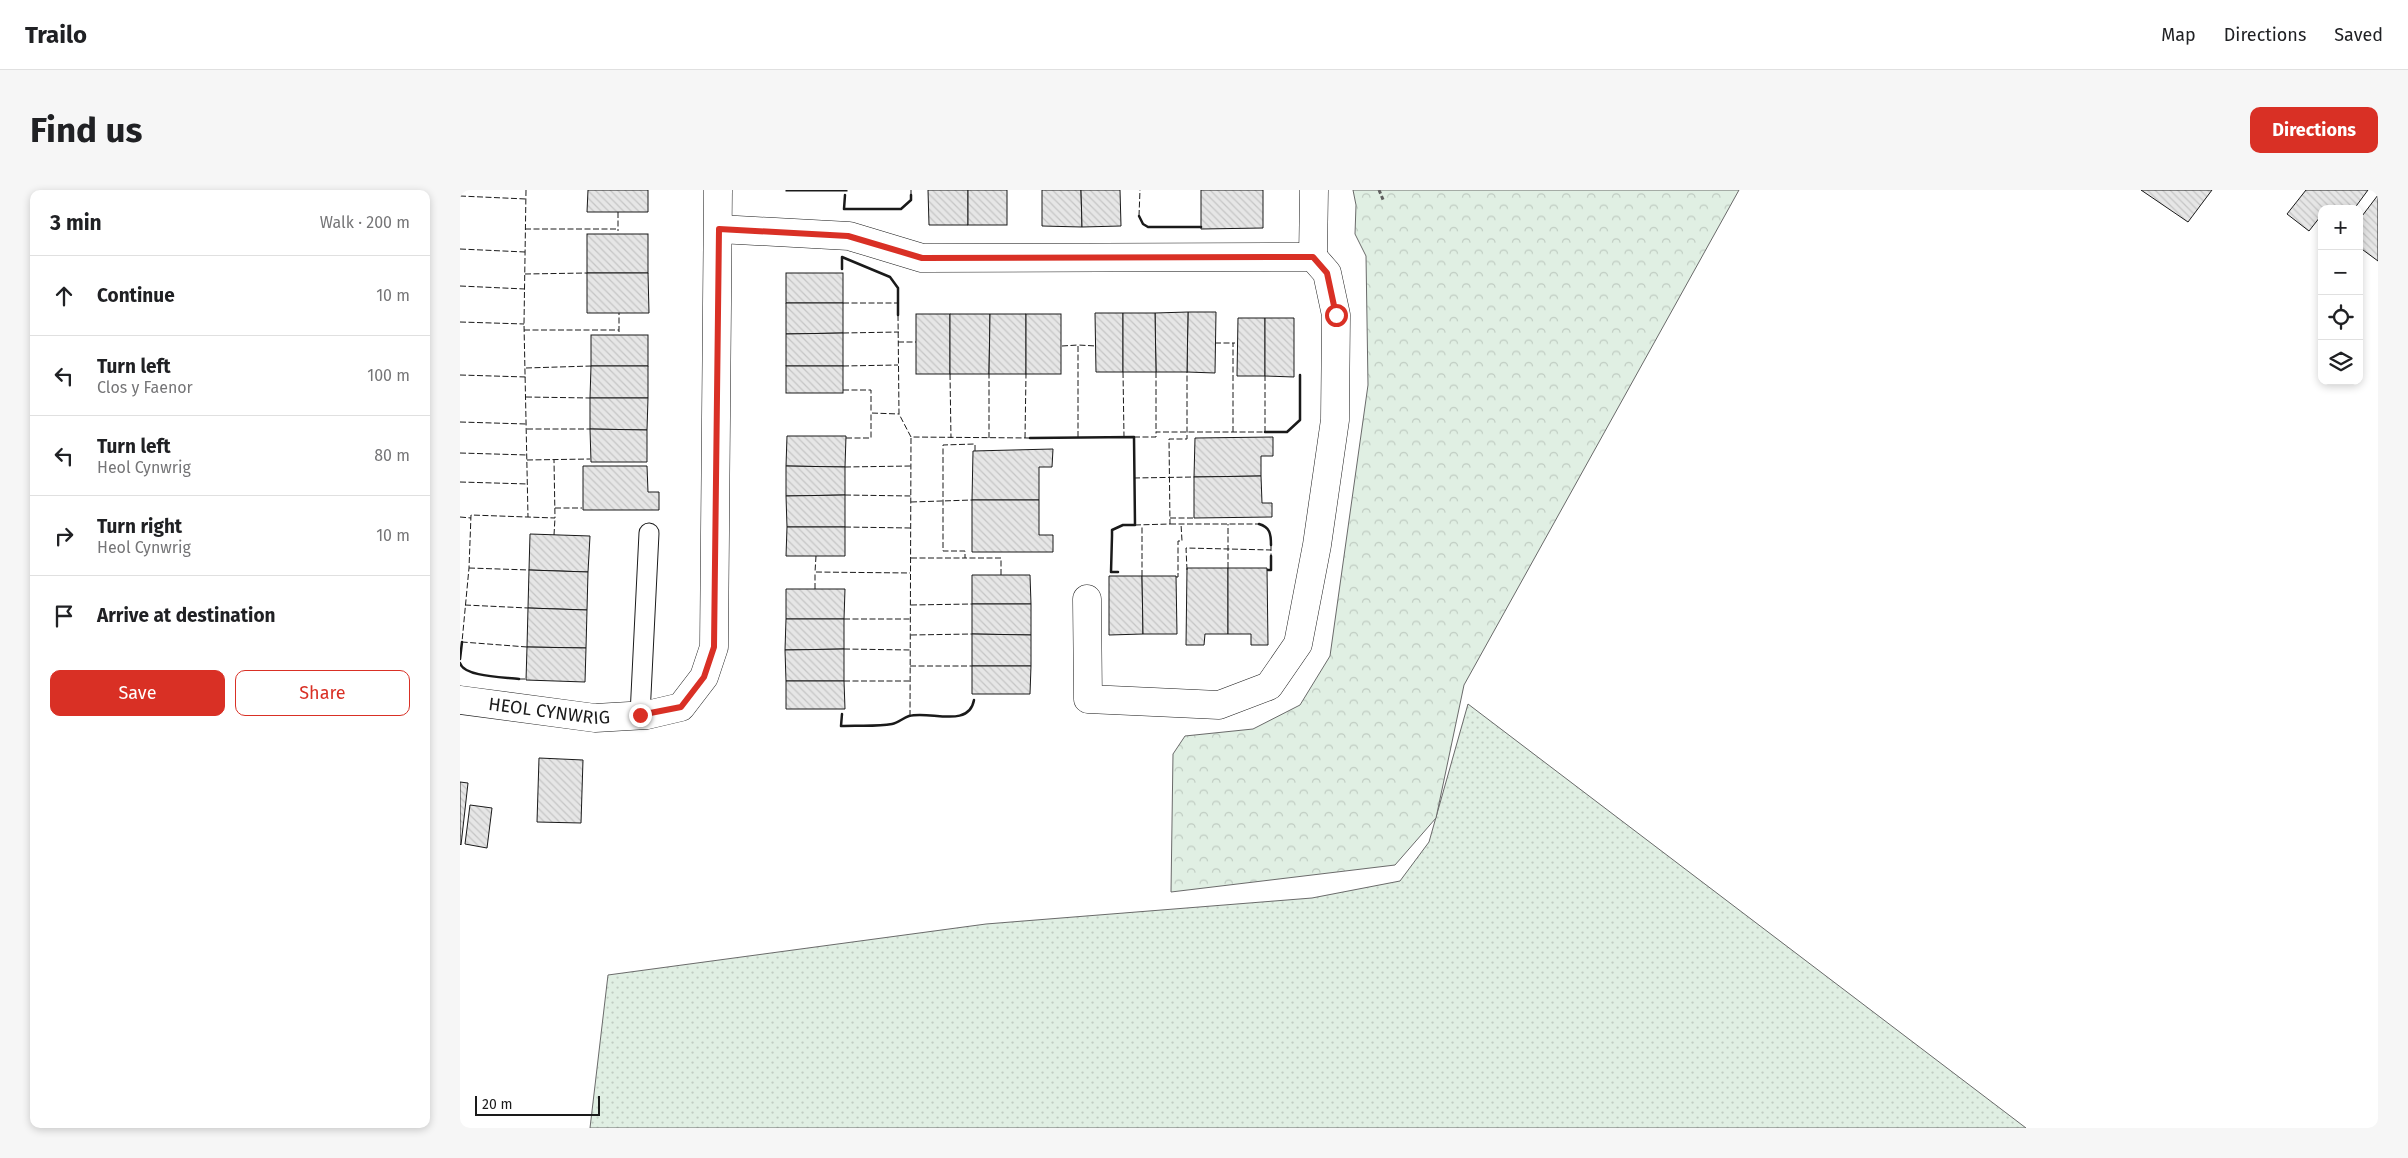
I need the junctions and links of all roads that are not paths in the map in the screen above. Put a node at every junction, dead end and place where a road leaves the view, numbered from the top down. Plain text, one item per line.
1 (718, 190) edge
2 (1314, 190) edge
3 (719, 229) junction
4 (1320, 265) junction
5 (649, 533) dead end
6 (1086, 599) dead end
7 (460, 700) edge
8 (640, 715) junction

1 - 3 street, HEOL CYNWRIG
2 - 4 street
3 - 4 street
3 - 8 street, HEOL CYNWRIG
4 - 6 street
5 - 8 lane
7 - 8 street, HEOL CYNWRIG

